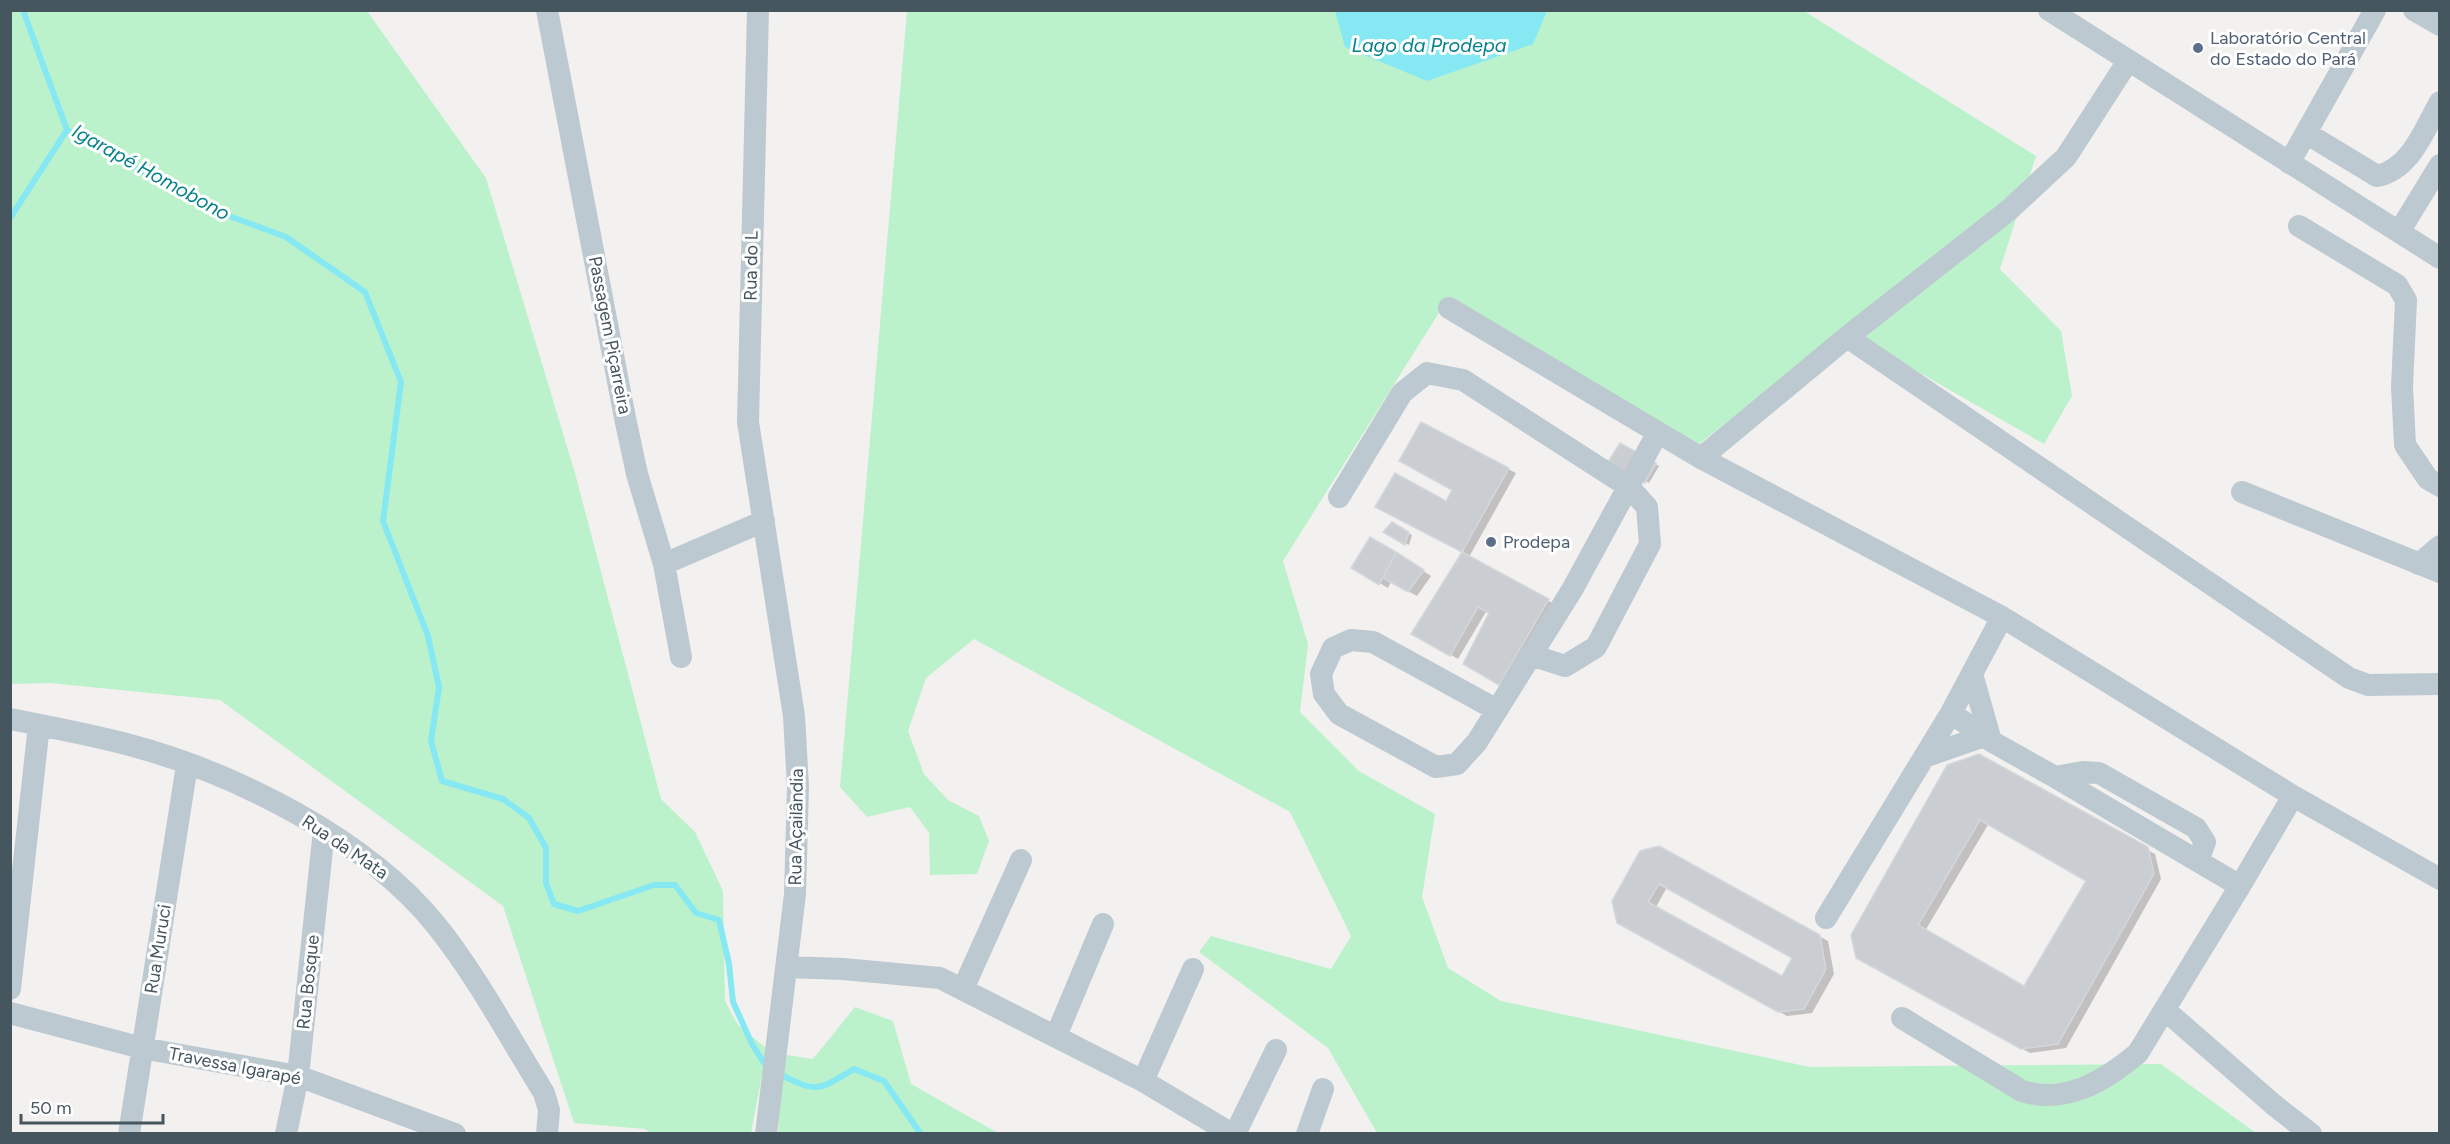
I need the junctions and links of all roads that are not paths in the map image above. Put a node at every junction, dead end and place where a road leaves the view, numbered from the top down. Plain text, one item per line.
1 (547, 10) edge
2 (758, 10) edge
3 (2375, 10) edge
4 (2414, 10) edge
5 (2060, 14) edge
6 (2439, 24) edge
7 (2128, 61) junction
8 (2439, 102) edge
9 (2306, 133) junction
10 (2289, 162) junction
11 (2439, 165) edge
12 (2299, 226) dead end
13 (2399, 232) junction
14 (2439, 258) edge
15 (1449, 308) dead end
16 (1847, 337) junction
17 (1657, 434) junction
18 (1701, 458) junction
19 (2439, 486) edge
20 (1629, 488) junction
21 (2242, 492) dead end
22 (1340, 497) dead end
23 (764, 521) junction
24 (2439, 546) edge
25 (664, 564) junction
26 (2429, 568) edge
27 (2002, 618) junction
28 (1531, 655) junction
29 (681, 657) dead end
30 (1972, 674) junction
31 (2438, 687) edge
32 (1497, 710) junction
33 (1951, 713) junction
34 (10, 719) edge
35 (39, 725) junction
36 (1987, 738) junction
37 (1924, 757) junction
38 (187, 765) junction
39 (2293, 796) junction
40 (324, 830) junction
41 (1021, 860) dead end
42 (2439, 879) edge
43 (2240, 886) junction
44 (1826, 918) dead end
45 (1103, 924) dead end
46 (787, 967) junction
47 (1193, 969) dead end
48 (963, 988) junction
49 (10, 989) edge
50 (2165, 1010) junction
51 (10, 1014) edge
52 (1902, 1018) dead end
53 (1056, 1036) junction
54 (142, 1048) junction
55 (1276, 1050) dead end
56 (298, 1076) junction
57 (1143, 1081) junction
58 (1323, 1089) dead end
59 (129, 1134) edge
60 (286, 1134) edge
61 (455, 1134) edge
62 (547, 1134) edge
63 (766, 1134) edge
64 (1234, 1134) edge
65 (1307, 1134) edge
66 (2311, 1134) edge

1 - 25 street, Passagem Piçarreira
2 - 23 street, Rua do L
3 - 9 street
4 - 6 street
5 - 7 street
7 - 10 street
7 - 16 street
8 - 9 street
9 - 10 street
10 - 13 street
11 - 13 street
12 - 19 street
13 - 14 street
15 - 17 street
16 - 18 street
16 - 31 street
17 - 18 street
17 - 20 street
18 - 27 street
20 - 22 street
20 - 28 street
20 - 28 street
21 - 26 street
23 - 25 street
23 - 46 street, Rua Açailândia
24 - 26 street
25 - 29 street, Passagem Piçarreira
27 - 30 street
27 - 39 street
28 - 32 street
30 - 33 street
30 - 36 street
32 - 32 street
33 - 36 street
33 - 37 street
34 - 35 street, Rua da Mata
35 - 38 street, Rua da Mata
35 - 49 street
36 - 37 street
36 - 43 street
37 - 44 street
38 - 40 street, Rua da Mata
38 - 54 street, Rua Muruci
39 - 42 street
39 - 43 street
40 - 56 street, Rua Bosque
40 - 62 street, Rua da Mata
41 - 48 street
43 - 50 street
45 - 53 street
46 - 48 street
46 - 63 street, Rua Açailândia
47 - 57 street
48 - 53 street
50 - 52 street
50 - 66 street
51 - 54 street, Travessa Igarapé
53 - 57 street
54 - 56 street, Travessa Igarapé
54 - 59 street, Rua Muruci
55 - 64 street
56 - 60 street, Rua Bosque
56 - 61 street, Travessa Igarapé
57 - 64 street
58 - 65 street

